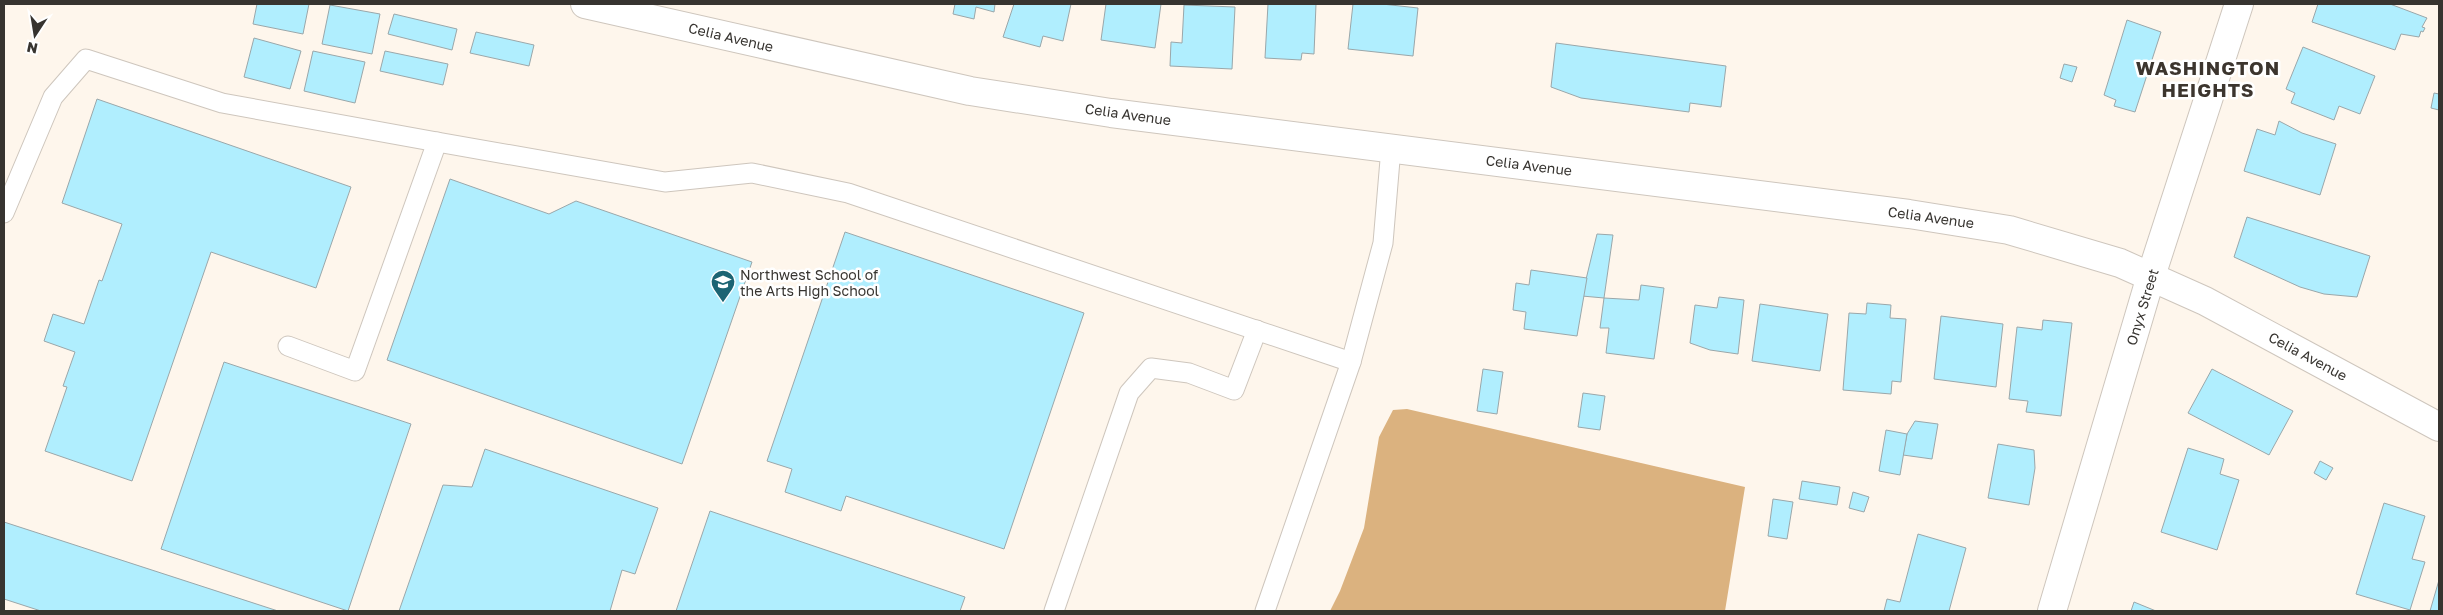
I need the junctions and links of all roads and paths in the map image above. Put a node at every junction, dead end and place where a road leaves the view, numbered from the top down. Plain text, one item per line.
1 (585, 4) edge
2 (2239, 4) edge
3 (436, 142) junction
4 (1391, 148) junction
5 (4, 212) edge
6 (2151, 276) junction
7 (1257, 330) junction
8 (288, 346) dead end
9 (1351, 362) junction
10 (2439, 427) edge
11 (1054, 611) edge
12 (1265, 611) edge
13 (2052, 611) edge

1 - 4 street, Celia Avenue
2 - 6 street, Onyx Street
3 - 5 lane
3 - 7 lane
3 - 8 lane
4 - 6 street, Celia Avenue
4 - 9 lane
6 - 10 street, Celia Avenue
6 - 13 street, Onyx Street
7 - 9 lane
7 - 11 lane
9 - 12 lane

